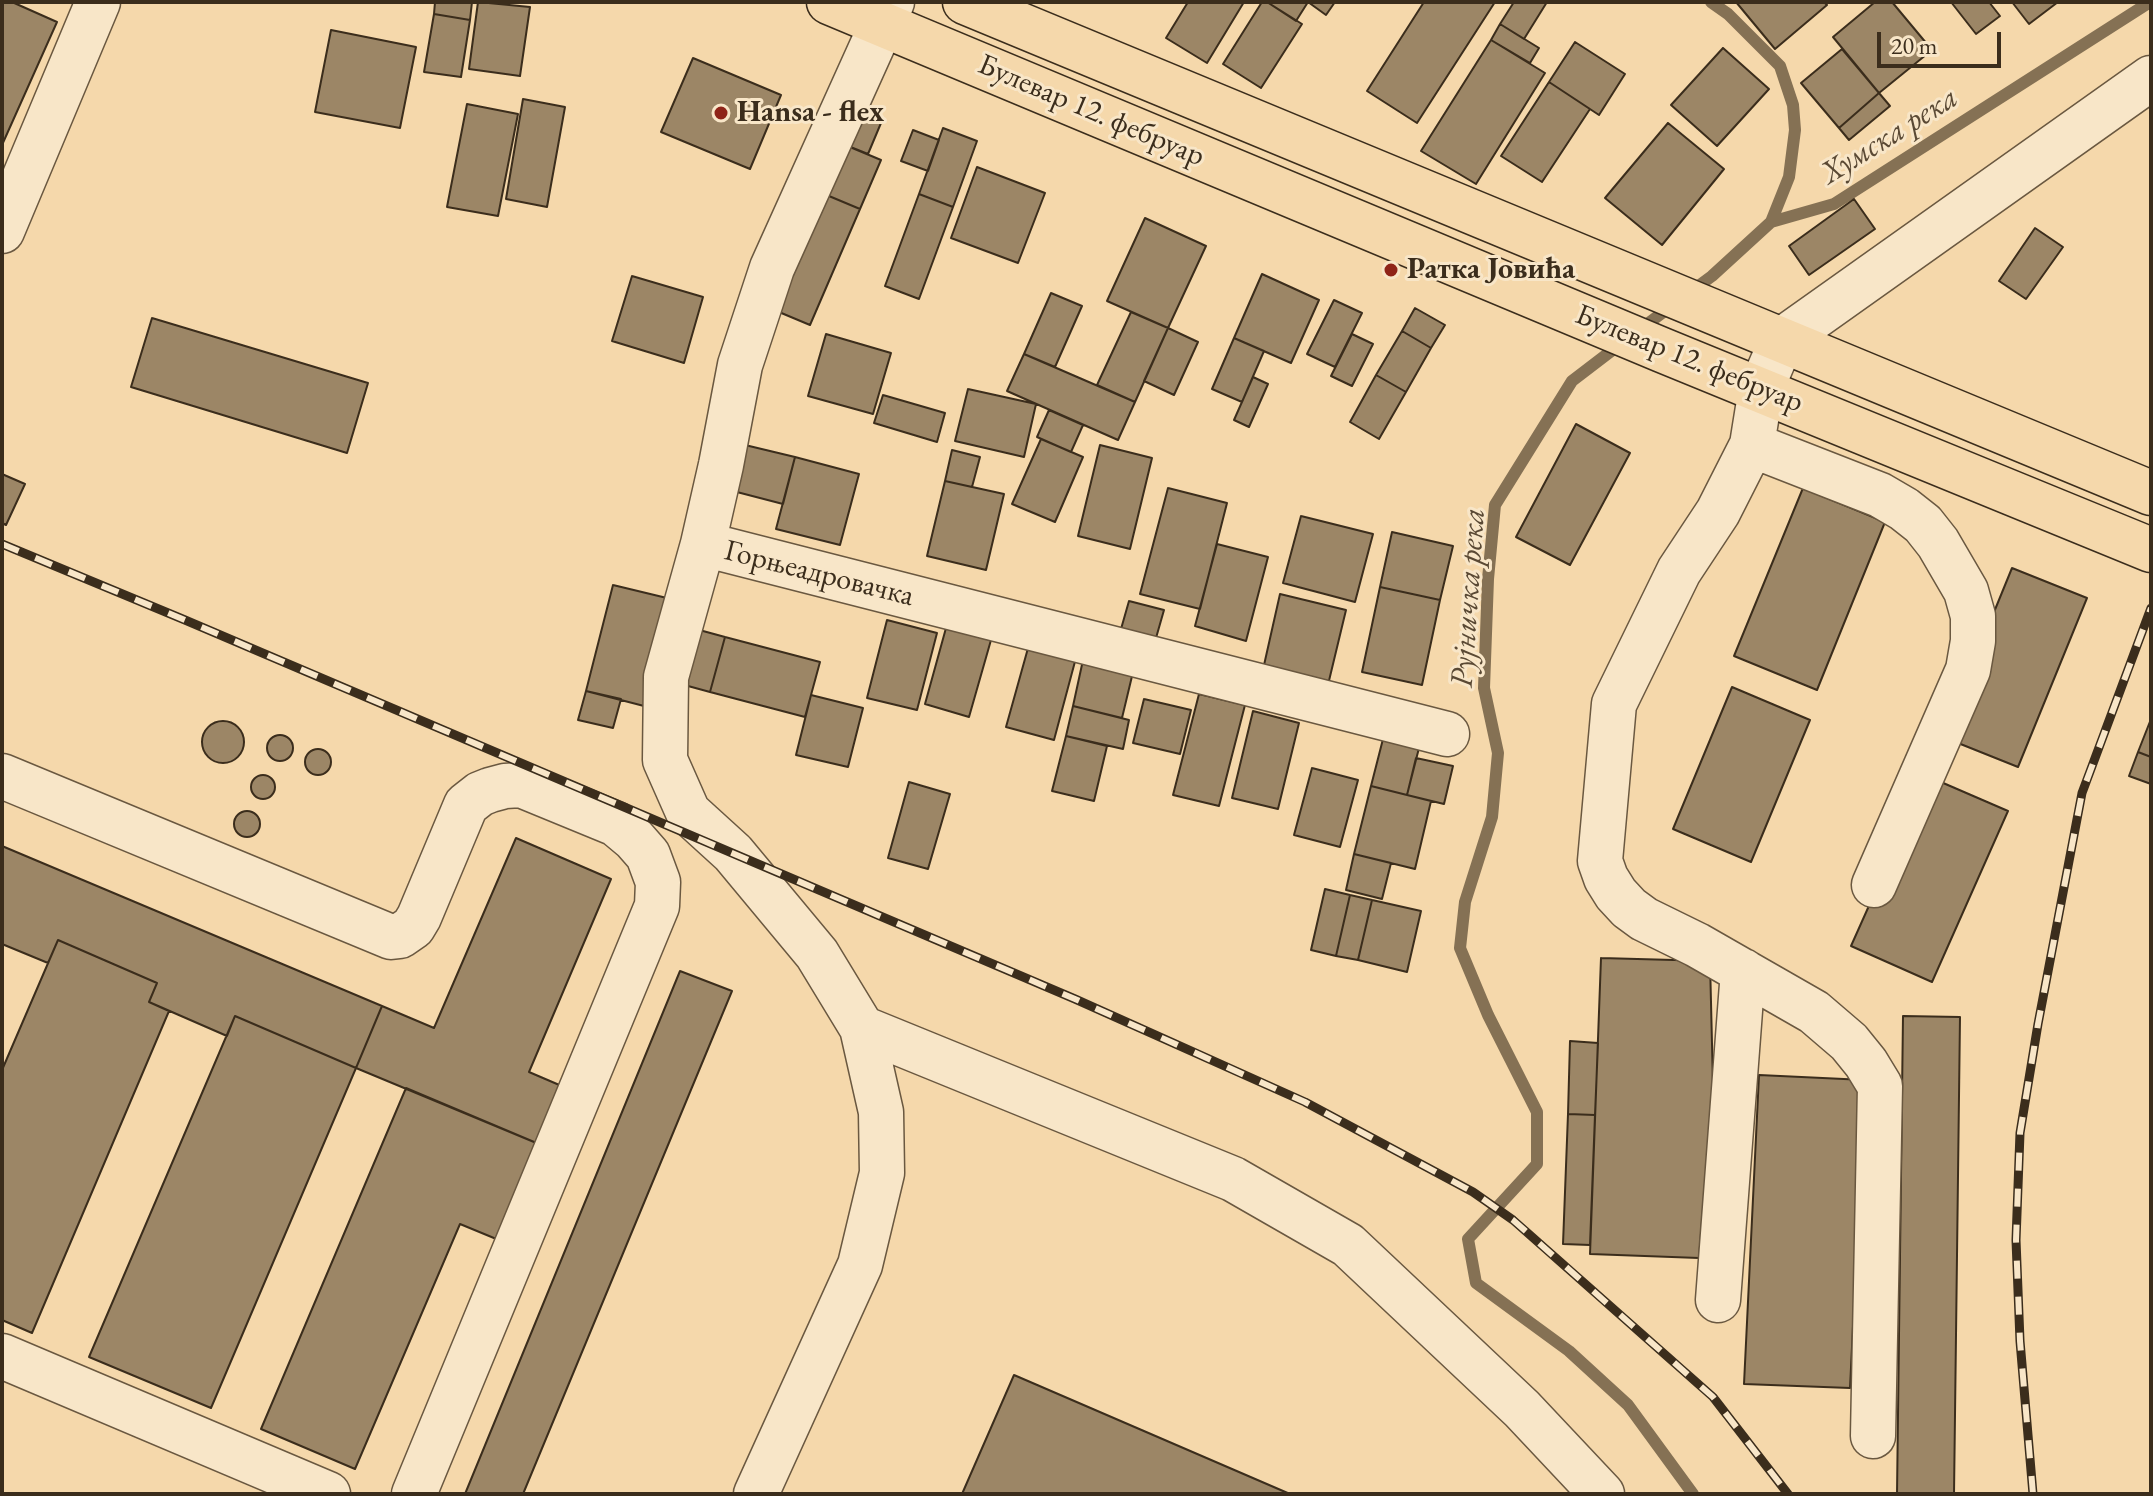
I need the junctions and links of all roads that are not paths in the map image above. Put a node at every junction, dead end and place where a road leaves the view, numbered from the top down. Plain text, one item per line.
1 (98, 2) edge
2 (829, 2) edge
3 (992, 7) edge
4 (887, 13) edge
5 (981, 66) junction
6 (2151, 78) edge
7 (2, 231) edge
8 (1782, 340) junction
9 (1761, 389) junction
10 (1752, 445) junction
11 (2151, 493) edge
12 (703, 544) junction
13 (2151, 550) edge
14 (1447, 734) dead end
15 (2, 776) edge
16 (1874, 885) dead end
17 (1743, 971) junction
18 (862, 1028) junction
19 (1718, 1300) dead end
20 (2, 1356) edge
21 (1873, 1436) dead end
22 (328, 1494) edge
23 (414, 1494) edge
24 (756, 1494) edge
25 (1602, 1494) edge

1 - 7 street
2 - 4 main road, Булевар 12. фебруар
3 - 5 street
3 - 8 main road, Булевар 12. фебруар
4 - 5 main road, Булевар 12. фебруар
4 - 12 street, Горњеадровачка
5 - 9 main road, Булевар 12. фебруар
6 - 8 street
8 - 9 street
8 - 11 main road, Булевар 12. фебруар
9 - 10 street
9 - 13 main road, Булевар 12. фебруар
10 - 16 street
10 - 17 street
12 - 14 street, Горњеадровачка
12 - 18 street
15 - 23 street
17 - 19 street
17 - 21 street
18 - 24 street
18 - 25 street
20 - 22 street

